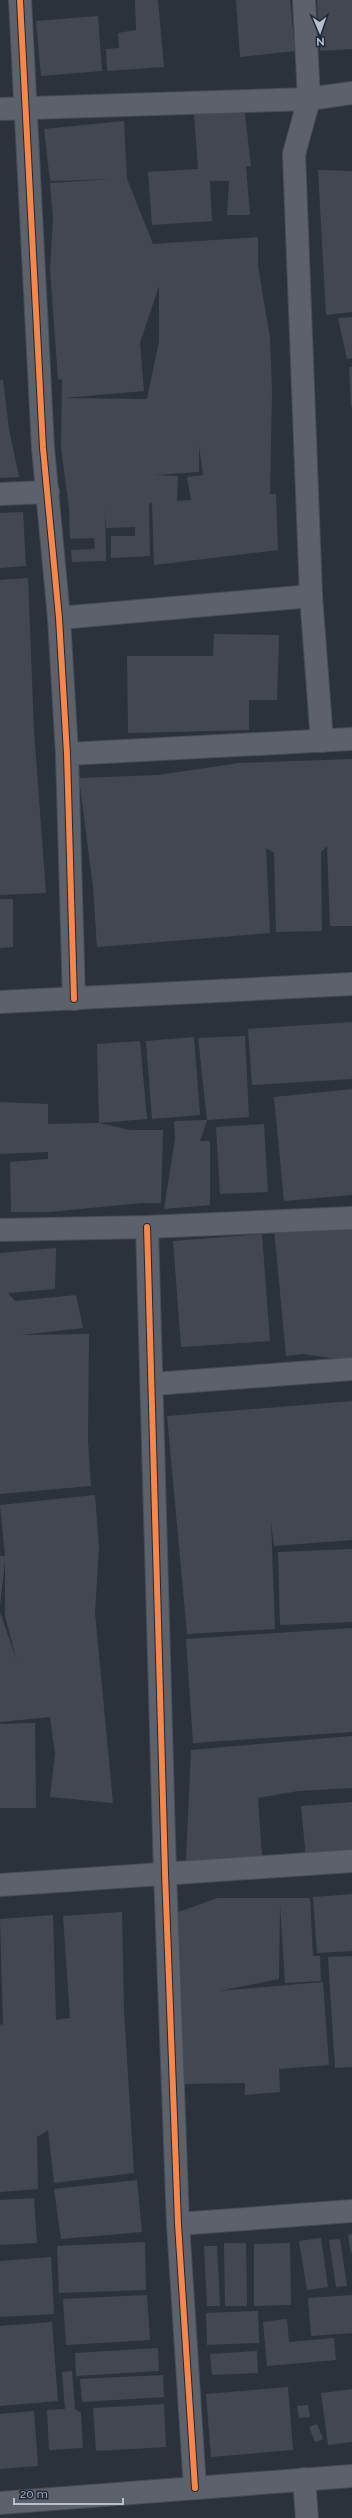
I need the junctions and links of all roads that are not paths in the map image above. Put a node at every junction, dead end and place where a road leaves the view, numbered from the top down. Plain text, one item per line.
1 (20, 0) edge
2 (304, 0) edge
3 (352, 93) edge
4 (309, 99) junction
5 (25, 107) junction
6 (0, 109) edge
7 (48, 492) junction
8 (0, 494) edge
9 (311, 596) junction
10 (59, 618) junction
11 (352, 739) edge
12 (322, 741) junction
13 (67, 754) junction
14 (352, 984) edge
15 (74, 999) junction
16 (0, 1002) edge
17 (352, 1218) edge
18 (147, 1227) junction
19 (0, 1230) edge
20 (352, 1369) edge
21 (153, 1384) junction
22 (352, 1861) edge
23 (165, 1873) junction
24 (0, 1885) edge
25 (352, 2211) edge
26 (178, 2224) junction
27 (352, 2476) edge
28 (304, 2480) junction
29 (195, 2488) junction
30 (0, 2503) edge
31 (307, 2518) edge

1 - 5 street
2 - 4 street
3 - 4 street
4 - 5 street
4 - 9 street
5 - 6 street
5 - 7 street
7 - 8 street
7 - 10 street
9 - 10 street
9 - 12 street
10 - 13 street
11 - 12 street
12 - 13 street
13 - 15 street
14 - 15 street
15 - 16 street
17 - 18 street
18 - 19 street
18 - 21 street
20 - 21 street
21 - 23 street
22 - 23 street
23 - 24 street
23 - 26 street
25 - 26 street
26 - 29 street
27 - 28 street
28 - 29 street
28 - 31 street
29 - 30 street

